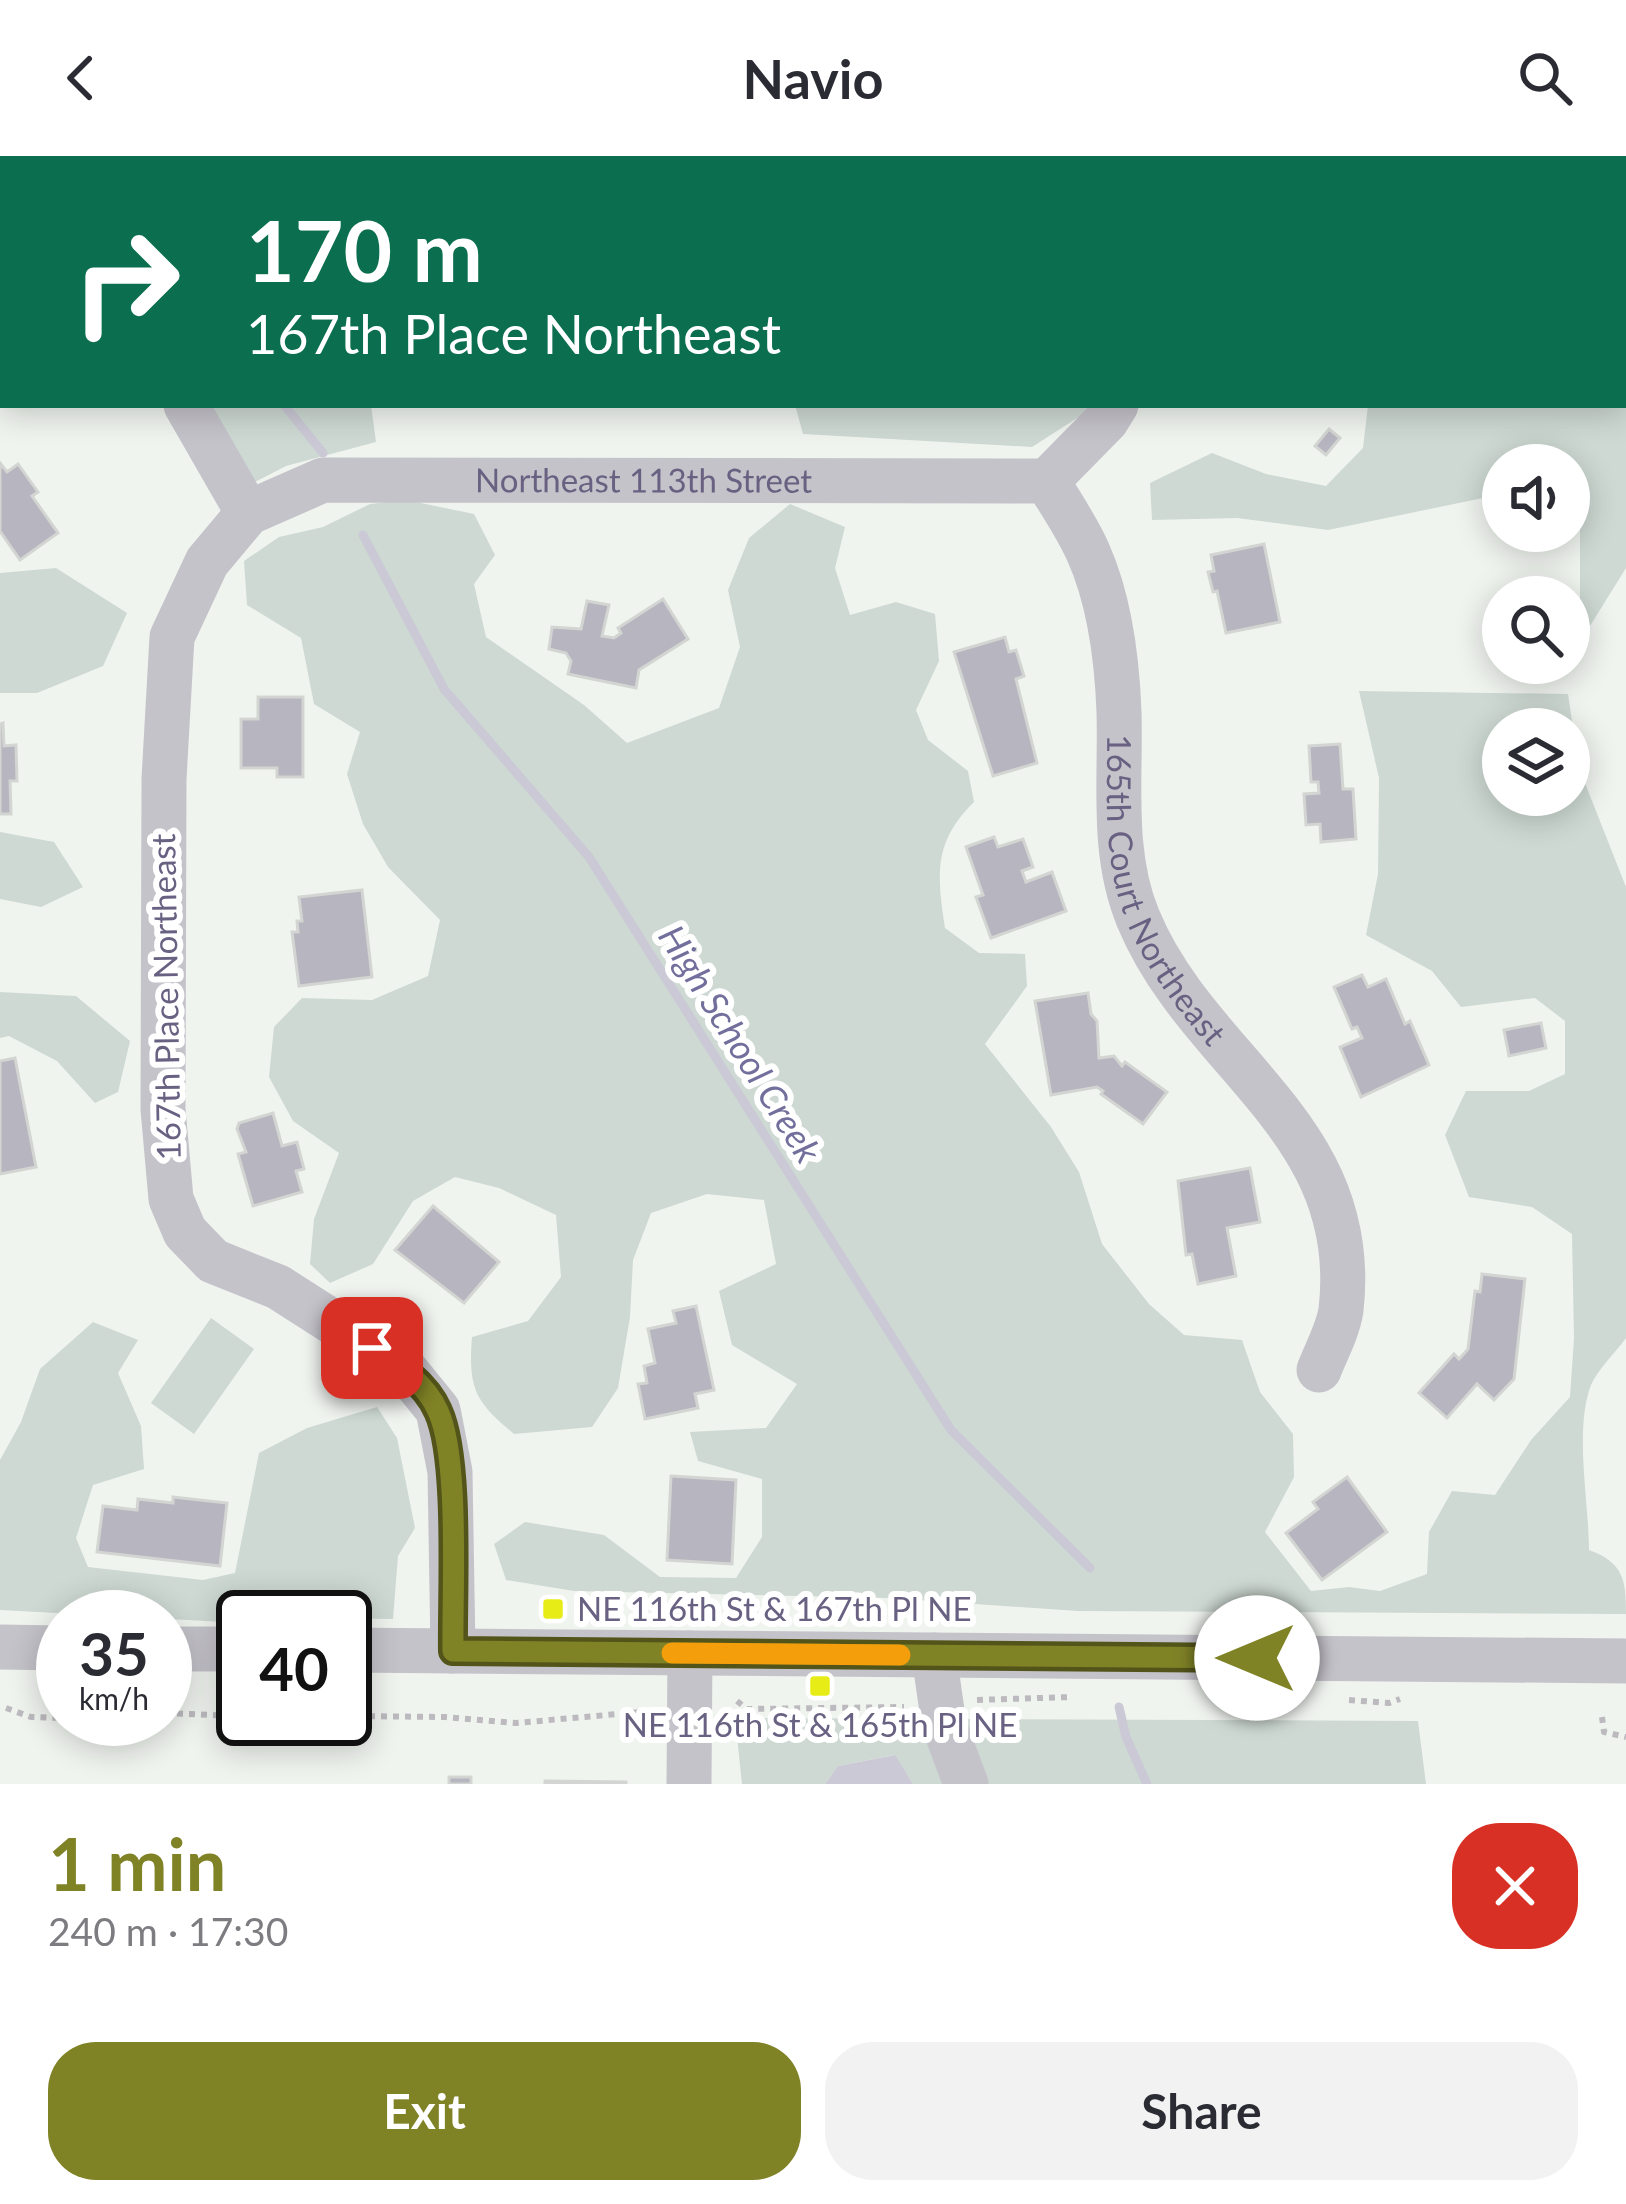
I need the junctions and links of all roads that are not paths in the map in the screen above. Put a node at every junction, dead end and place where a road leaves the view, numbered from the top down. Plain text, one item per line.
1 (189, 408) edge
2 (1114, 408) edge
3 (1047, 481) junction
4 (248, 513) junction
5 (1319, 1370) dead end
6 (0, 1647) edge
7 (36, 1648) edge
8 (372, 1650) edge
9 (453, 1651) junction
10 (690, 1653) junction
11 (934, 1655) junction
12 (1626, 1661) edge
13 (689, 1784) edge
14 (966, 1784) edge

1 - 4 street
2 - 3 street
3 - 4 street, Northeast 113th Street
3 - 5 street, 165th Court Northeast
4 - 9 street, 167th Place Northeast
6 - 7 street
8 - 9 street
9 - 10 street
10 - 11 street
10 - 13 street
11 - 12 street
11 - 14 street

